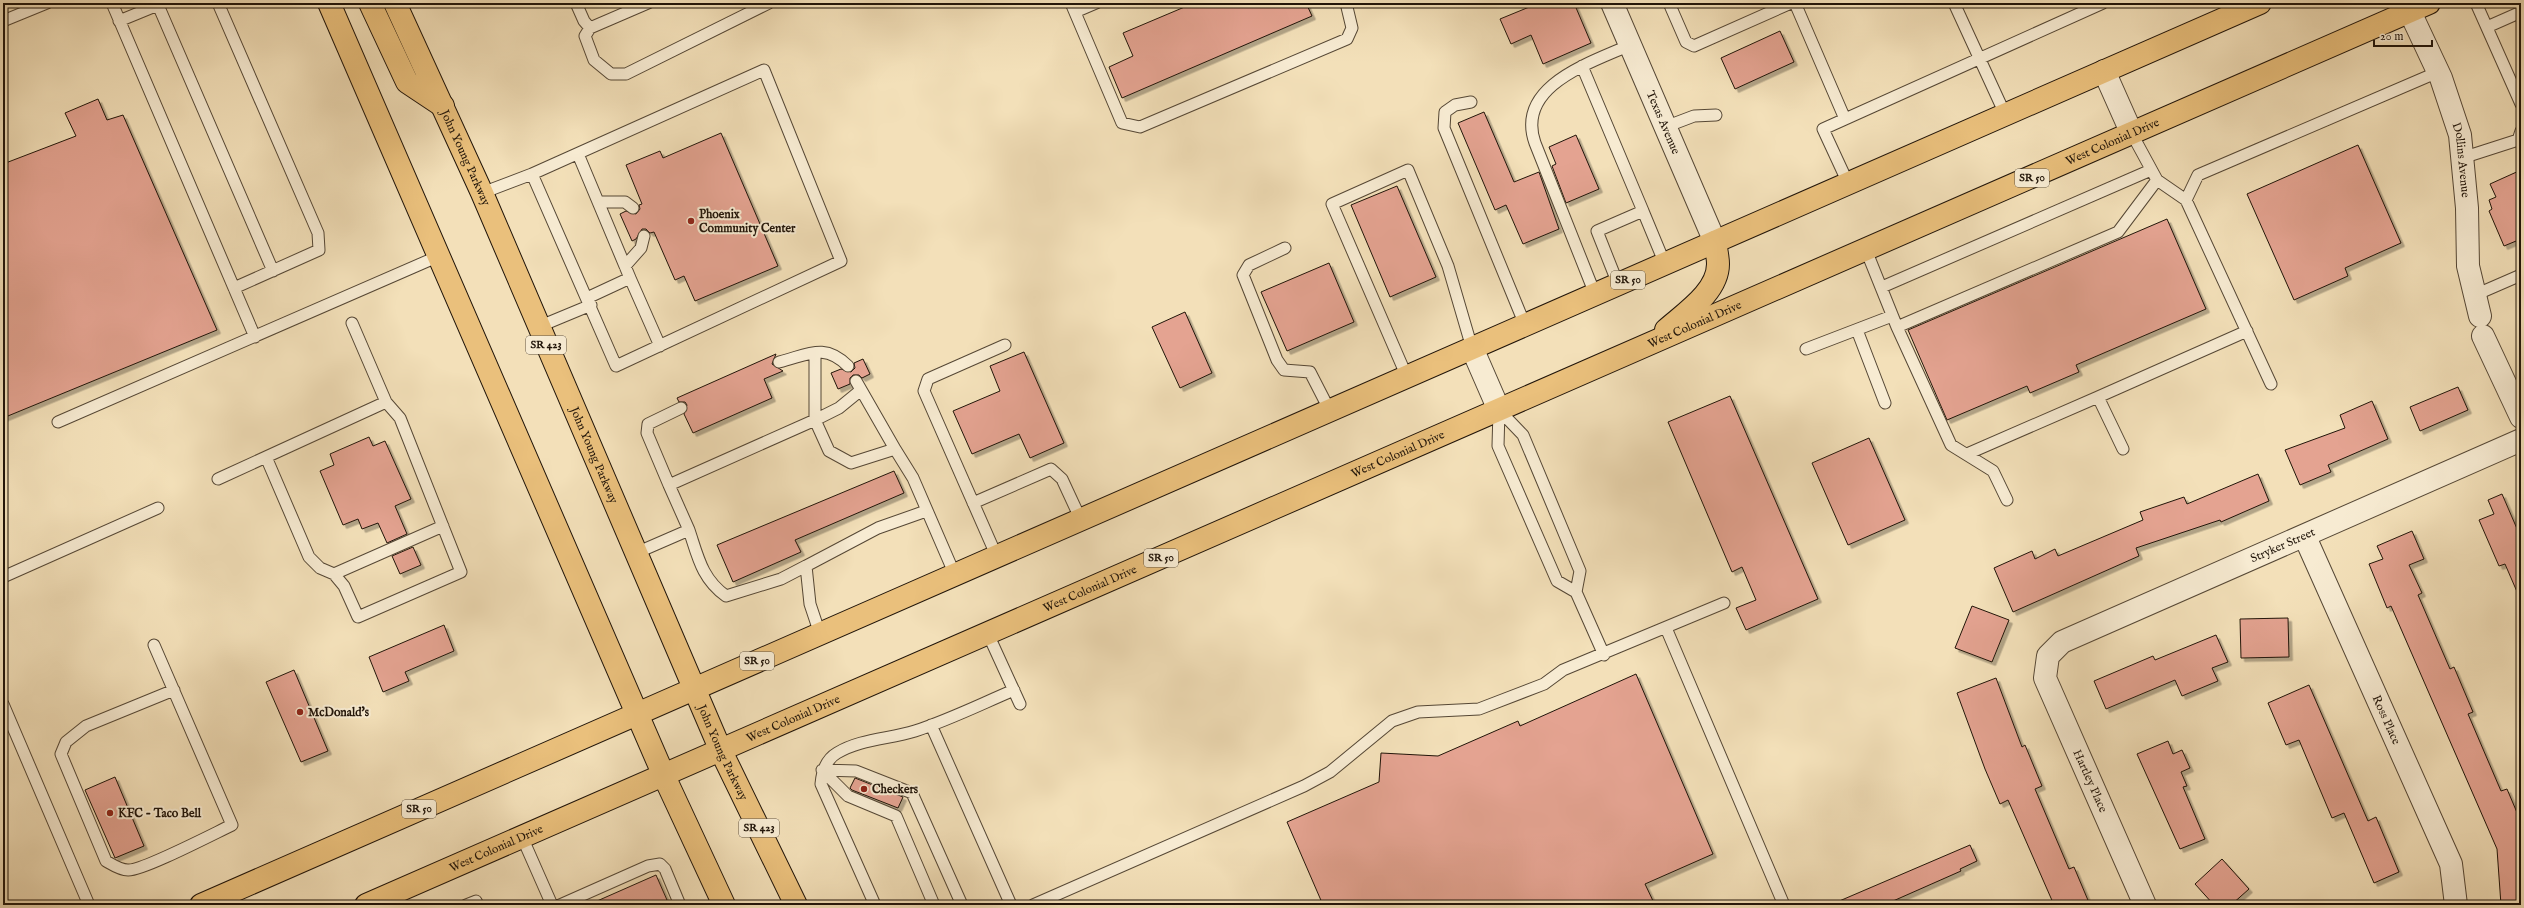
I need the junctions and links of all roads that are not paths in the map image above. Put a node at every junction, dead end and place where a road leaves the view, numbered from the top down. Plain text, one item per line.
1 (47, 3) edge
2 (112, 3) edge
3 (218, 3) edge
4 (329, 3) edge
5 (370, 3) edge
6 (395, 3) edge
7 (576, 3) edge
8 (648, 3) edge
9 (769, 3) edge
10 (1096, 3) edge
11 (1346, 3) edge
12 (1612, 3) edge
13 (1669, 3) edge
14 (1791, 3) edge
15 (1794, 3) edge
16 (1954, 3) edge
17 (2103, 3) edge
18 (2260, 3) edge
19 (2429, 3) edge
20 (2476, 3) edge
21 (160, 4) edge
22 (1073, 8) edge
23 (2410, 12) junction
24 (2521, 12) edge
25 (3, 21) edge
26 (120, 21) junction
27 (2487, 27) junction
28 (590, 28) junction
29 (1630, 45) junction
30 (1979, 59) junction
31 (1582, 66) junction
32 (2104, 71) junction
33 (2438, 72) junction
34 (1471, 102) dead end
35 (2521, 104) edge
36 (443, 106) junction
37 (2005, 114) junction
38 (1716, 115) dead end
39 (1845, 119) junction
40 (1665, 127) junction
41 (2521, 131) edge
42 (2132, 134) junction
43 (578, 154) junction
44 (2462, 158) junction
45 (532, 174) junction
46 (2154, 175) junction
47 (1848, 183) junction
48 (482, 193) junction
49 (2186, 200) junction
50 (598, 202) junction
51 (633, 208) dead end
52 (1643, 211) junction
53 (644, 236) dead end
54 (1714, 242) junction
55 (1285, 248) dead end
56 (1866, 250) junction
57 (439, 256) junction
58 (1665, 264) junction
59 (625, 266) junction
60 (273, 270) junction
61 (2521, 275) edge
62 (630, 278) junction
63 (1618, 284) junction
64 (1882, 287) junction
65 (234, 288) junction
66 (1596, 294) junction
67 (2475, 295) junction
68 (589, 302) junction
69 (1892, 316) junction
70 (352, 323) dead end
71 (1525, 325) junction
72 (538, 327) junction
73 (1898, 327) junction
74 (1857, 330) junction
75 (2247, 331) junction
76 (255, 337) junction
77 (1654, 342) junction
78 (1006, 345) dead end
79 (660, 346) junction
80 (1472, 348) junction
81 (1806, 349) dead end
82 (815, 353) junction
83 (779, 362) dead end
84 (848, 366) dead end
85 (1407, 377) junction
86 (2272, 384) dead end
87 (2098, 397) junction
88 (386, 402) junction
89 (1885, 404) dead end
90 (681, 408) dead end
91 (1499, 410) junction
92 (1330, 411) junction
93 (2521, 417) edge
94 (815, 420) junction
95 (58, 422) dead end
96 (2521, 440) edge
97 (895, 449) junction
98 (2123, 449) dead end
99 (1967, 454) junction
100 (266, 457) junction
101 (218, 479) dead end
102 (669, 485) junction
103 (2006, 500) dead end
104 (973, 503) junction
105 (158, 508) dead end
106 (926, 511) junction
107 (1081, 520) junction
108 (443, 526) junction
109 (689, 530) junction
110 (2305, 537) junction
111 (636, 553) junction
112 (997, 557) junction
113 (806, 566) junction
114 (334, 574) junction
115 (955, 575) junction
116 (3, 576) edge
117 (1576, 592) junction
118 (1724, 603) dead end
119 (1666, 628) junction
120 (820, 634) junction
121 (988, 634) junction
122 (154, 645) dead end
123 (1604, 655) junction
124 (2048, 656) joint
125 (694, 689) junction
126 (174, 690) junction
127 (1014, 690) junction
128 (3, 704) edge
129 (1020, 704) dead end
130 (637, 714) junction
131 (932, 725) junction
132 (721, 751) junction
133 (822, 770) junction
134 (664, 776) junction
135 (522, 837) junction
136 (388, 901) edge
137 (89, 905) edge
138 (201, 905) edge
139 (366, 905) edge
140 (466, 905) edge
141 (478, 905) edge
142 (552, 905) edge
143 (560, 905) edge
144 (680, 905) edge
145 (724, 905) edge
146 (796, 905) edge
147 (875, 905) edge
148 (934, 905) edge
149 (962, 905) edge
150 (1012, 905) edge
151 (1033, 905) edge
152 (1784, 905) edge
153 (2145, 905) edge
154 (2456, 905) edge

1 - 25 lane
2 - 26 lane
3 - 60 lane
4 - 57 main road
5 - 36 main road
6 - 36 main road, John Young Parkway / SR 423
7 - 28 lane
8 - 28 lane
9 - 28 lane
10 - 22 lane
11 - 22 lane
12 - 29 street, Texas Avenue
13 - 14 lane
15 - 39 lane
16 - 30 lane
17 - 30 lane
18 - 32 main road, SR 50
19 - 23 main road, West Colonial Drive / SR 50
20 - 27 lane
21 - 26 lane
21 - 60 lane
23 - 33 street, Dollins Avenue
23 - 42 main road, West Colonial Drive / SR 50
24 - 27 lane
26 - 65 lane
27 - 35 lane
29 - 31 lane
29 - 40 street, Texas Avenue
30 - 37 lane
30 - 39 lane
31 - 52 lane
31 - 66 lane
32 - 37 main road, SR 50
32 - 42 street
33 - 44 street, Dollins Avenue
33 - 49 lane
34 - 71 lane
36 - 48 main road, John Young Parkway / SR 423
37 - 47 main road, SR 50
38 - 40 lane
39 - 47 lane
40 - 54 street, Texas Avenue
41 - 44 lane
42 - 46 lane
42 - 56 main road, West Colonial Drive / SR 50
43 - 45 lane
43 - 50 lane
43 - 79 lane
44 - 67 street, Dollins Avenue
45 - 48 lane
45 - 68 lane
46 - 49 lane
46 - 64 lane
46 - 73 lane
47 - 54 main road, SR 50
48 - 72 main road, John Young Parkway / SR 423
49 - 75 lane
50 - 51 lane
50 - 59 lane
52 - 58 lane
52 - 63 lane
53 - 59 lane
54 - 58 main road, SR 50
54 - 77 main road
55 - 92 lane
56 - 64 lane
56 - 77 main road, West Colonial Drive / SR 50
57 - 76 lane
57 - 130 main road
58 - 63 main road, SR 50
59 - 62 lane
60 - 65 lane
61 - 67 lane
62 - 68 lane
62 - 79 lane
63 - 66 main road, SR 50
64 - 69 lane
65 - 76 lane
66 - 71 main road, SR 50
67 - 93 street, Dollins Avenue
68 - 72 lane
68 - 79 lane
69 - 73 lane
69 - 74 lane
70 - 88 lane
71 - 80 main road, SR 50
72 - 111 main road, John Young Parkway / SR 423
73 - 99 lane
74 - 81 lane
74 - 89 lane
75 - 86 lane
75 - 87 lane
76 - 95 lane
77 - 91 main road, West Colonial Drive / SR 50
78 - 104 lane
80 - 85 main road, SR 50
80 - 85 lane
80 - 91 street
82 - 83 lane
82 - 84 lane
82 - 94 lane
85 - 92 main road, SR 50
87 - 98 lane
87 - 99 lane
88 - 100 lane
88 - 108 lane
90 - 102 lane
91 - 117 lane
91 - 117 lane
91 - 121 main road, West Colonial Drive / SR 50
92 - 107 main road, SR 50
94 - 97 lane
94 - 97 lane
94 - 102 lane
96 - 110 street, Stryker Street
97 - 106 lane
99 - 103 lane
100 - 101 lane
100 - 114 lane
102 - 109 lane
104 - 107 lane
104 - 112 lane
105 - 116 lane
106 - 113 lane
106 - 115 lane
107 - 112 main road, SR 50
108 - 114 lane
108 - 114 lane
109 - 111 lane
109 - 113 lane
110 - 124 street, Stryker Street
110 - 154 street, Ross Place
111 - 125 main road, John Young Parkway / SR 423
112 - 115 main road, SR 50
113 - 120 lane
115 - 120 main road, SR 50
117 - 123 lane
118 - 119 lane
119 - 123 lane
119 - 152 lane
120 - 125 main road, SR 50
121 - 127 lane
121 - 132 main road, West Colonial Drive / SR 50
122 - 126 lane
123 - 151 lane
124 - 153 street, Hartley Place
125 - 130 main road, SR 50
125 - 132 main road, John Young Parkway / SR 423
126 - 126 lane
127 - 129 lane
127 - 131 lane
128 - 137 lane
130 - 134 main road
130 - 138 main road, SR 50
131 - 133 lane
131 - 150 lane
132 - 134 main road, West Colonial Drive / SR 50
132 - 146 main road, John Young Parkway / SR 423
133 - 147 lane
133 - 148 lane
133 - 149 lane
134 - 135 main road, West Colonial Drive / SR 50
134 - 145 main road
135 - 136 main road, West Colonial Drive / SR 50
135 - 142 lane
136 - 139 main road, West Colonial Drive / SR 50
140 - 141 lane
143 - 144 lane

